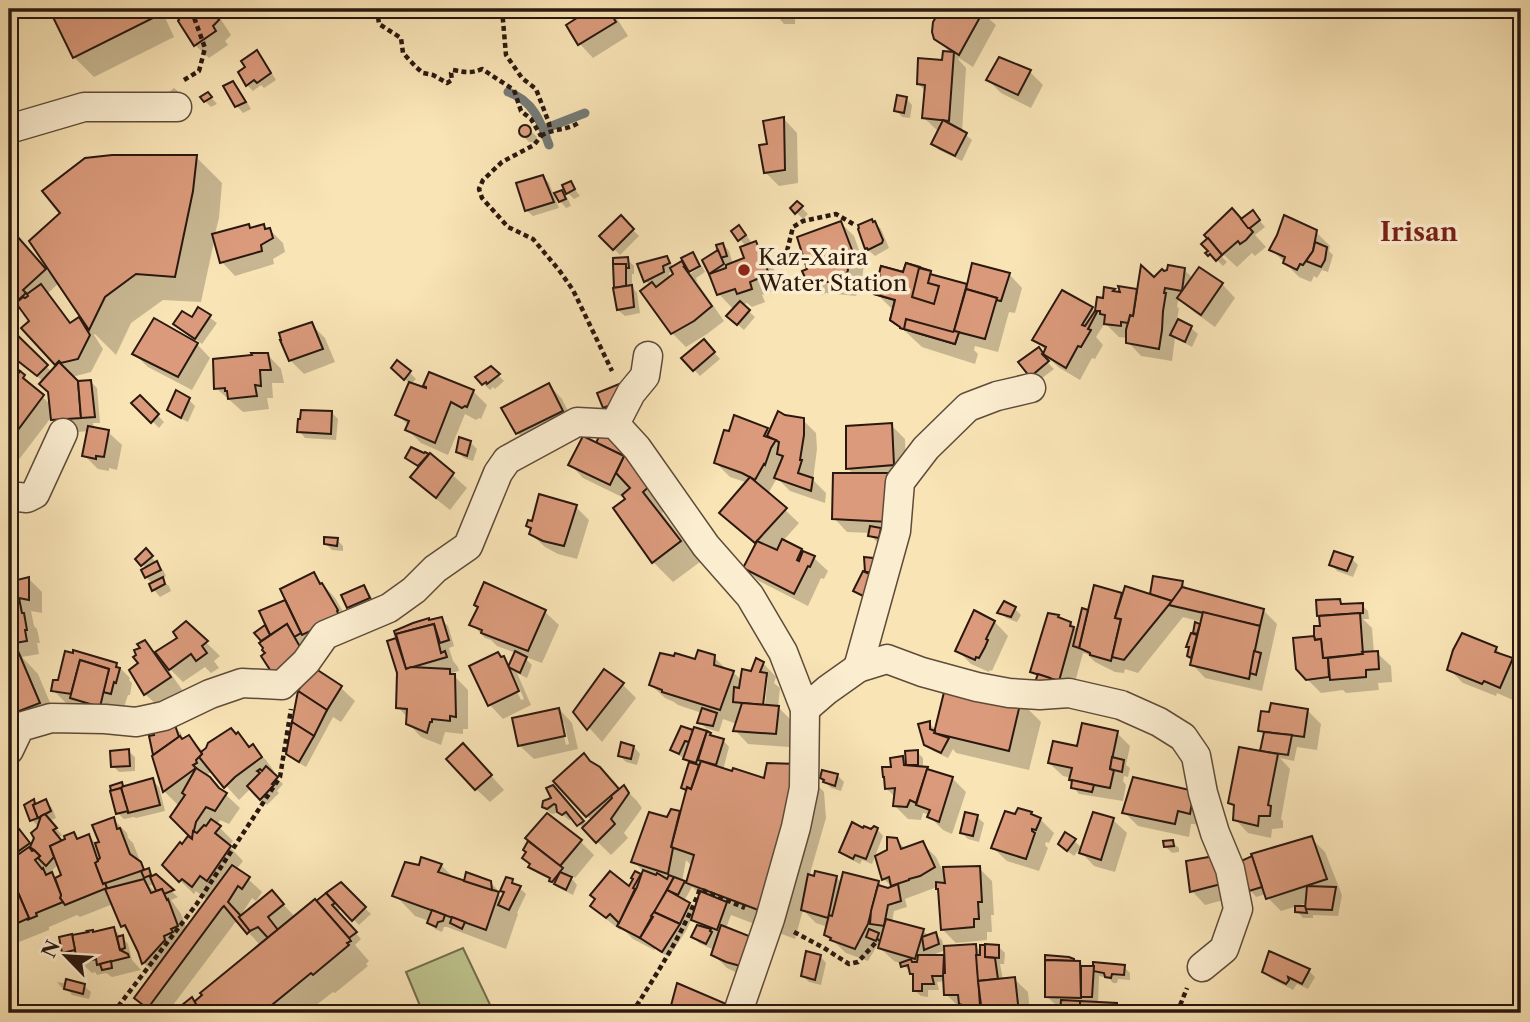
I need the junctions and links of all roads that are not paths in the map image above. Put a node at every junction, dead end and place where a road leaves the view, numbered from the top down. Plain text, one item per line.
1 (177, 107) road end
2 (9, 129) edge
3 (648, 356) dead end
4 (1031, 388) dead end
5 (615, 424) junction
6 (63, 433) dead end
7 (9, 496) edge
8 (858, 668) junction
9 (805, 709) junction
10 (9, 750) edge
11 (1202, 967) dead end
12 (740, 1013) edge

1 - 2 street
3 - 5 street
4 - 8 street
5 - 9 street
5 - 10 street
6 - 7 street
8 - 9 street
8 - 11 street
9 - 12 street

